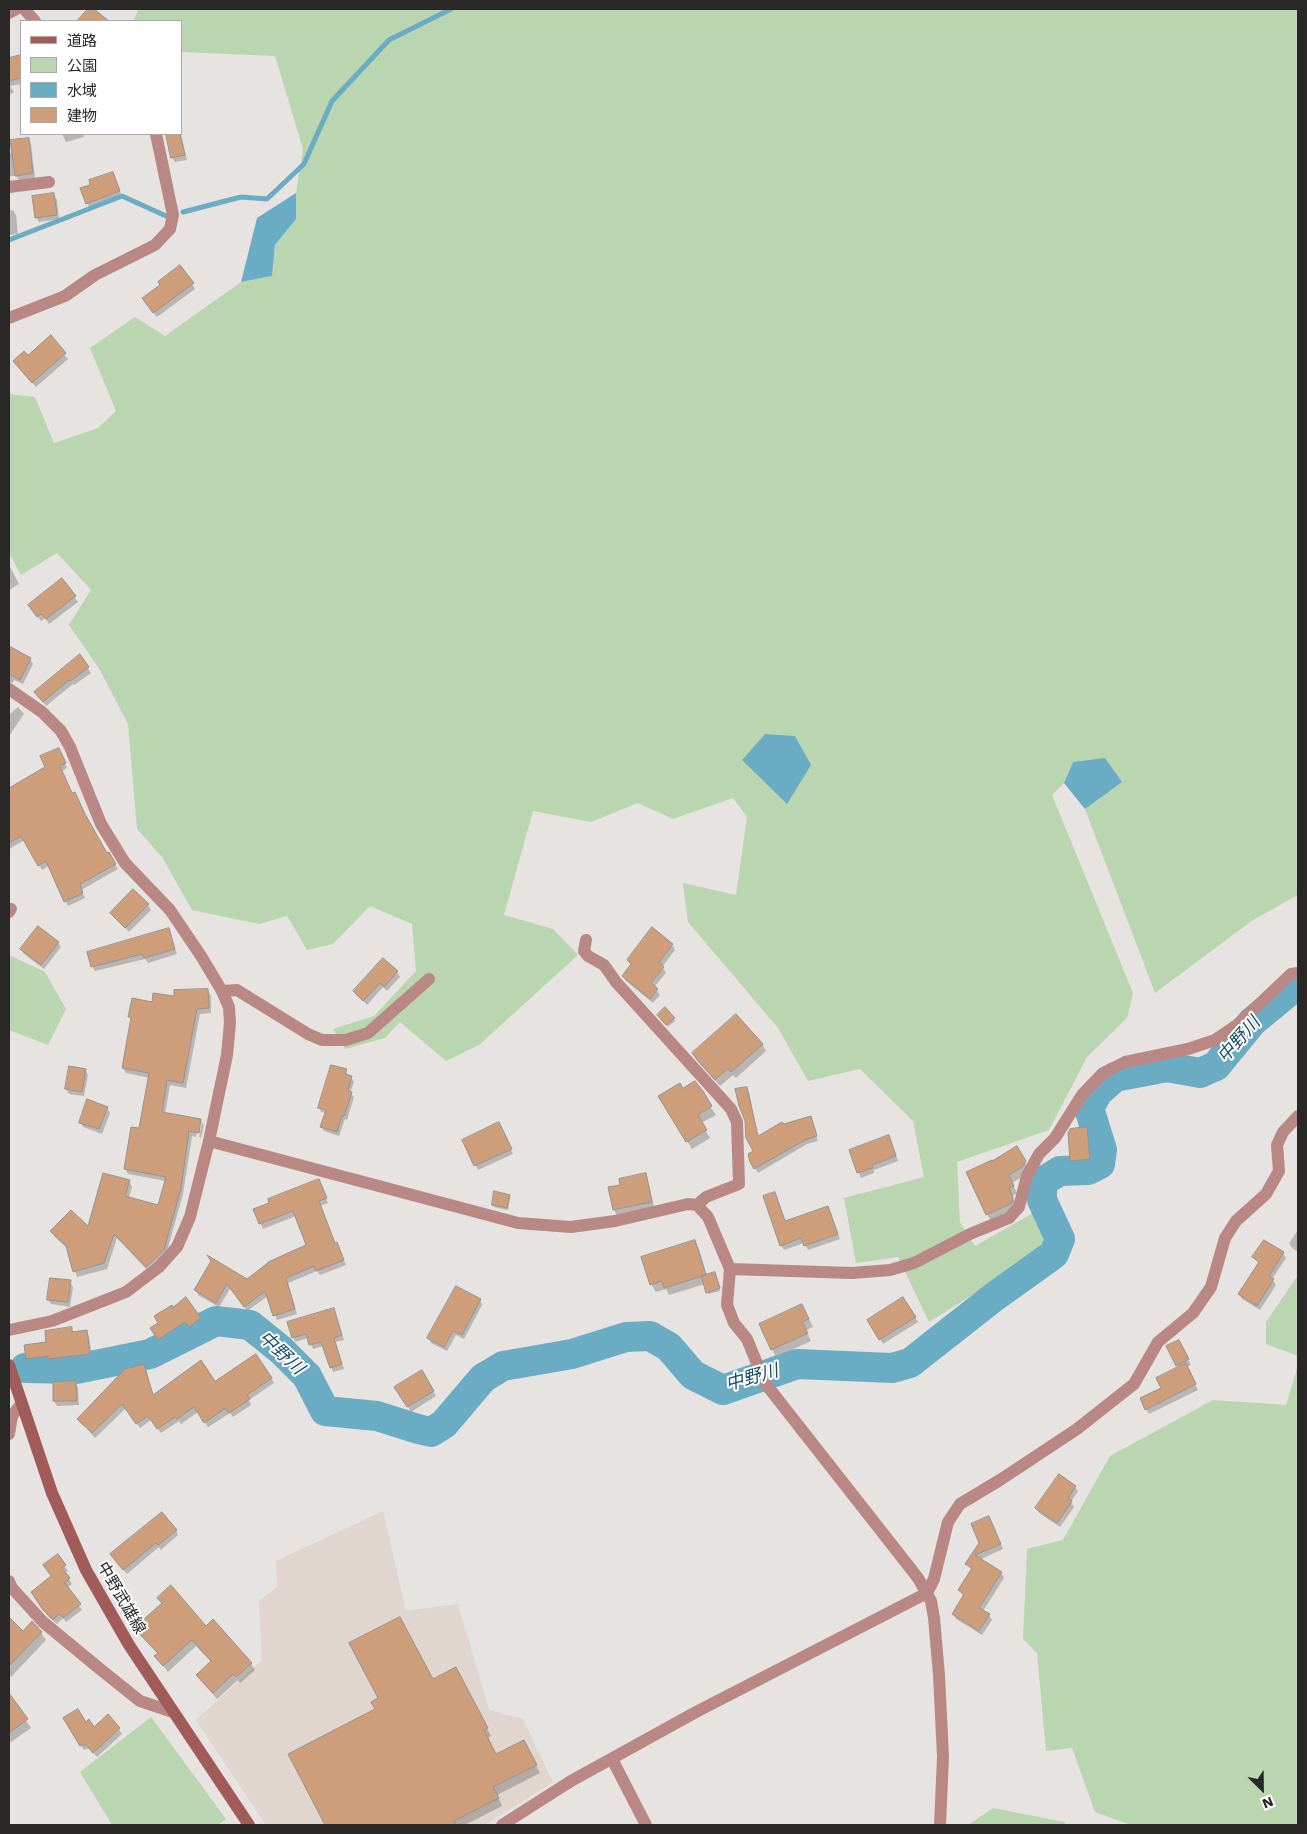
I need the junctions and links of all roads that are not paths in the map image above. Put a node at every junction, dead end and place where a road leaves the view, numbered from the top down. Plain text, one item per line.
1 (16, 9) edge
2 (24, 9) edge
3 (9, 13) edge
4 (34, 20) edge
5 (156, 135) edge
6 (49, 182) dead end
7 (9, 187) edge
8 (9, 318) edge
9 (9, 689) edge
10 (586, 940) dead end
11 (1298, 973) edge
12 (429, 979) dead end
13 (222, 991) junction
14 (1298, 1116) edge
15 (209, 1141) junction
16 (697, 1205) junction
17 (730, 1269) junction
18 (9, 1330) edge
19 (9, 1365) edge
20 (21, 1404) junction
21 (9, 1434) edge
22 (9, 1582) edge
23 (927, 1593) junction
24 (173, 1712) junction
25 (612, 1759) junction
26 (244, 1824) edge
27 (502, 1825) edge
28 (646, 1825) edge
29 (940, 1825) edge

1 - 3 street
2 - 4 street
5 - 8 street
6 - 7 street
9 - 13 street
10 - 16 street
11 - 17 street
12 - 13 street
13 - 15 street
14 - 23 street
15 - 16 street
15 - 18 street
16 - 17 street
17 - 23 street
19 - 20 main road, 中野武雄線
20 - 21 street
20 - 24 main road, 中野武雄線
22 - 24 street
23 - 25 street
23 - 29 street
24 - 26 main road, 中野武雄線
25 - 27 street
25 - 28 street

